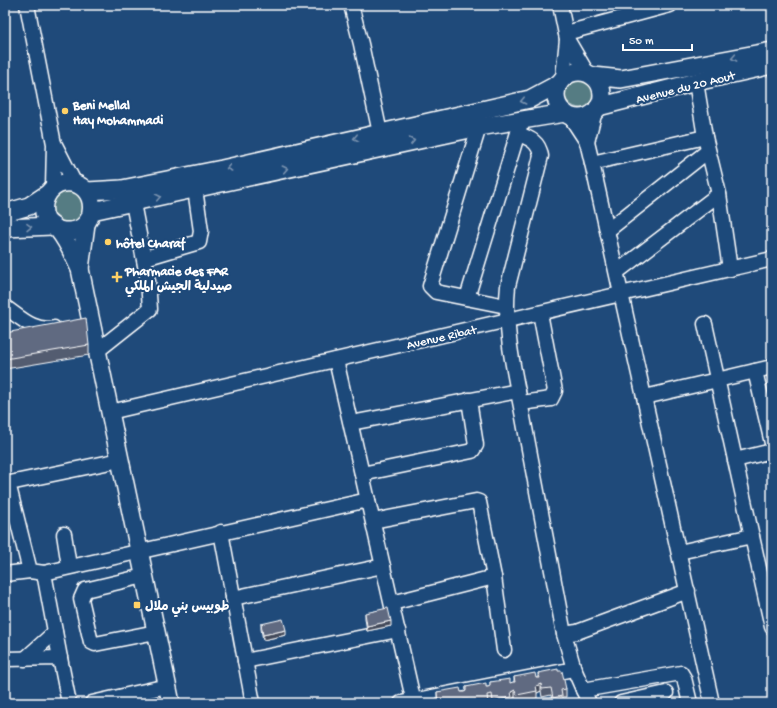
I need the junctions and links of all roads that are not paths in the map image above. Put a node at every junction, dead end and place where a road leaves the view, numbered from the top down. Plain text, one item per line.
1 (26, 5) edge
2 (351, 5) edge
3 (560, 5) edge
4 (670, 5) edge
5 (566, 36) junction
6 (772, 51) edge
7 (772, 65) edge
8 (590, 74) junction
9 (560, 81) junction
10 (696, 82) junction
11 (597, 109) junction
12 (568, 114) junction
13 (479, 127) junction
14 (519, 127) junction
15 (380, 133) junction
16 (705, 137) junction
17 (587, 142) junction
18 (54, 144) junction
19 (708, 151) junction
20 (592, 164) junction
21 (81, 188) junction
22 (195, 189) junction
23 (50, 191) junction
24 (719, 194) junction
25 (133, 203) junction
26 (5, 213) edge
27 (89, 217) junction
28 (5, 228) edge
29 (55, 228) junction
30 (608, 230) junction
31 (145, 258) junction
32 (772, 259) edge
33 (80, 269) junction
34 (730, 269) junction
35 (617, 272) junction
36 (622, 294) junction
37 (467, 298) junction
38 (5, 307) edge
39 (540, 313) junction
40 (506, 314) junction
41 (78, 324) junction
42 (705, 324) dead end
43 (97, 351) junction
44 (336, 360) junction
45 (772, 367) edge
46 (755, 371) junction
47 (717, 380) junction
48 (519, 397) junction
49 (645, 397) junction
50 (469, 400) junction
51 (110, 412) junction
52 (351, 423) junction
53 (772, 443) edge
54 (772, 451) edge
55 (120, 460) junction
56 (735, 460) junction
57 (362, 474) junction
58 (6, 484) edge
59 (368, 500) junction
60 (373, 521) junction
61 (220, 532) junction
62 (64, 534) dead end
63 (752, 536) junction
64 (139, 550) junction
65 (679, 552) junction
66 (69, 566) junction
67 (383, 566) junction
68 (30, 571) junction
69 (44, 573) junction
70 (5, 574) edge
71 (144, 576) junction
72 (494, 577) junction
73 (688, 591) junction
74 (233, 598) junction
75 (392, 603) junction
76 (770, 605) edge
77 (772, 627) edge
78 (398, 630) junction
79 (55, 632) junction
80 (156, 632) junction
81 (564, 634) junction
82 (504, 650) dead end
83 (60, 658) junction
84 (5, 659) edge
85 (25, 659) junction
86 (245, 661) junction
87 (574, 669) junction
88 (662, 676) junction
89 (168, 686) junction
90 (586, 697) edge
91 (667, 698) edge
92 (410, 702) edge
93 (69, 703) edge
94 (92, 703) edge
95 (171, 703) edge
96 (253, 703) edge
97 (621, 703) edge
98 (690, 703) edge
99 (712, 703) edge

1 - 18 street
2 - 15 street
3 - 5 street
4 - 5 street
5 - 8 street
5 - 9 street
6 -> 8 main road, Avenue du 20 Aout
7 - 10 main road, Avenue du 20 Aout
8 - 9 main road
8 - 11 main road
9 - 12 main road
9 -> 15 main road
10 - 11 main road, Avenue du 20 Aout
10 - 16 street
11 - 12 main road
11 - 17 street
12 - 14 main road
12 - 17 street
13 - 14 main road
22 -> 13 main road
13 - 37 street
14 - 37 street
14 - 40 street
15 -> 21 main road
16 - 19 street
16 - 20 street
17 - 20 street
18 - 21 street
18 - 23 street
19 - 24 street
19 - 30 street
20 - 30 street
21 - 23 main road
21 - 27 main road
25 -> 22 main road
22 - 31 street
23 - 26 main road
23 - 29 main road
24 - 34 street
24 - 35 street
25 - 27 main road
25 - 31 street
27 - 29 main road
27 - 33 main road
28 -> 29 main road
29 - 33 main road
30 - 35 street
31 - 43 street
32 - 34 street, Avenue Ribat
33 - 41 main road
34 - 36 street, Avenue Ribat
35 - 36 street
36 - 39 street, Avenue Ribat
36 - 49 street
37 - 40 street
38 - 41 street
39 - 40 street, Avenue Ribat
39 - 48 street
40 - 44 street, Avenue Ribat
40 - 48 street
41 - 43 main road
42 - 47 street
43 - 51 main road
44 - 51 street, Avenue Ribat
44 - 52 street
45 - 46 street
46 - 47 street
46 - 53 street
47 - 49 street
47 - 56 street
48 - 50 street
48 - 81 street
49 - 65 street
50 - 52 street
50 - 57 street
51 - 55 main road
52 - 57 street
54 - 56 street
55 - 58 street
55 - 64 main road
56 - 63 street
57 - 59 street
58 - 68 street
59 - 60 street
59 - 61 street
60 - 67 street
60 - 72 street
61 - 64 street
61 - 74 street
62 - 66 street
63 - 65 street
63 - 76 street
64 - 66 street
64 - 71 main road
65 - 73 street
66 - 69 street
67 - 74 street
67 - 75 street
68 - 69 street
68 - 70 street
69 - 79 street
71 - 80 main road
71 - 80 street
72 - 75 street
72 - 82 street
73 - 81 street
73 - 99 street
74 - 86 street
75 - 78 street
76 - 77 street
78 - 86 street
78 - 92 street
79 - 83 street
79 - 85 street
80 - 89 main road
81 - 87 street
83 - 85 street
83 - 93 street
84 - 85 street
86 - 96 street
87 - 90 street
87 - 92 street
88 - 90 street
88 - 91 street
88 - 98 street
89 - 94 street
89 - 95 main road
91 - 97 street

